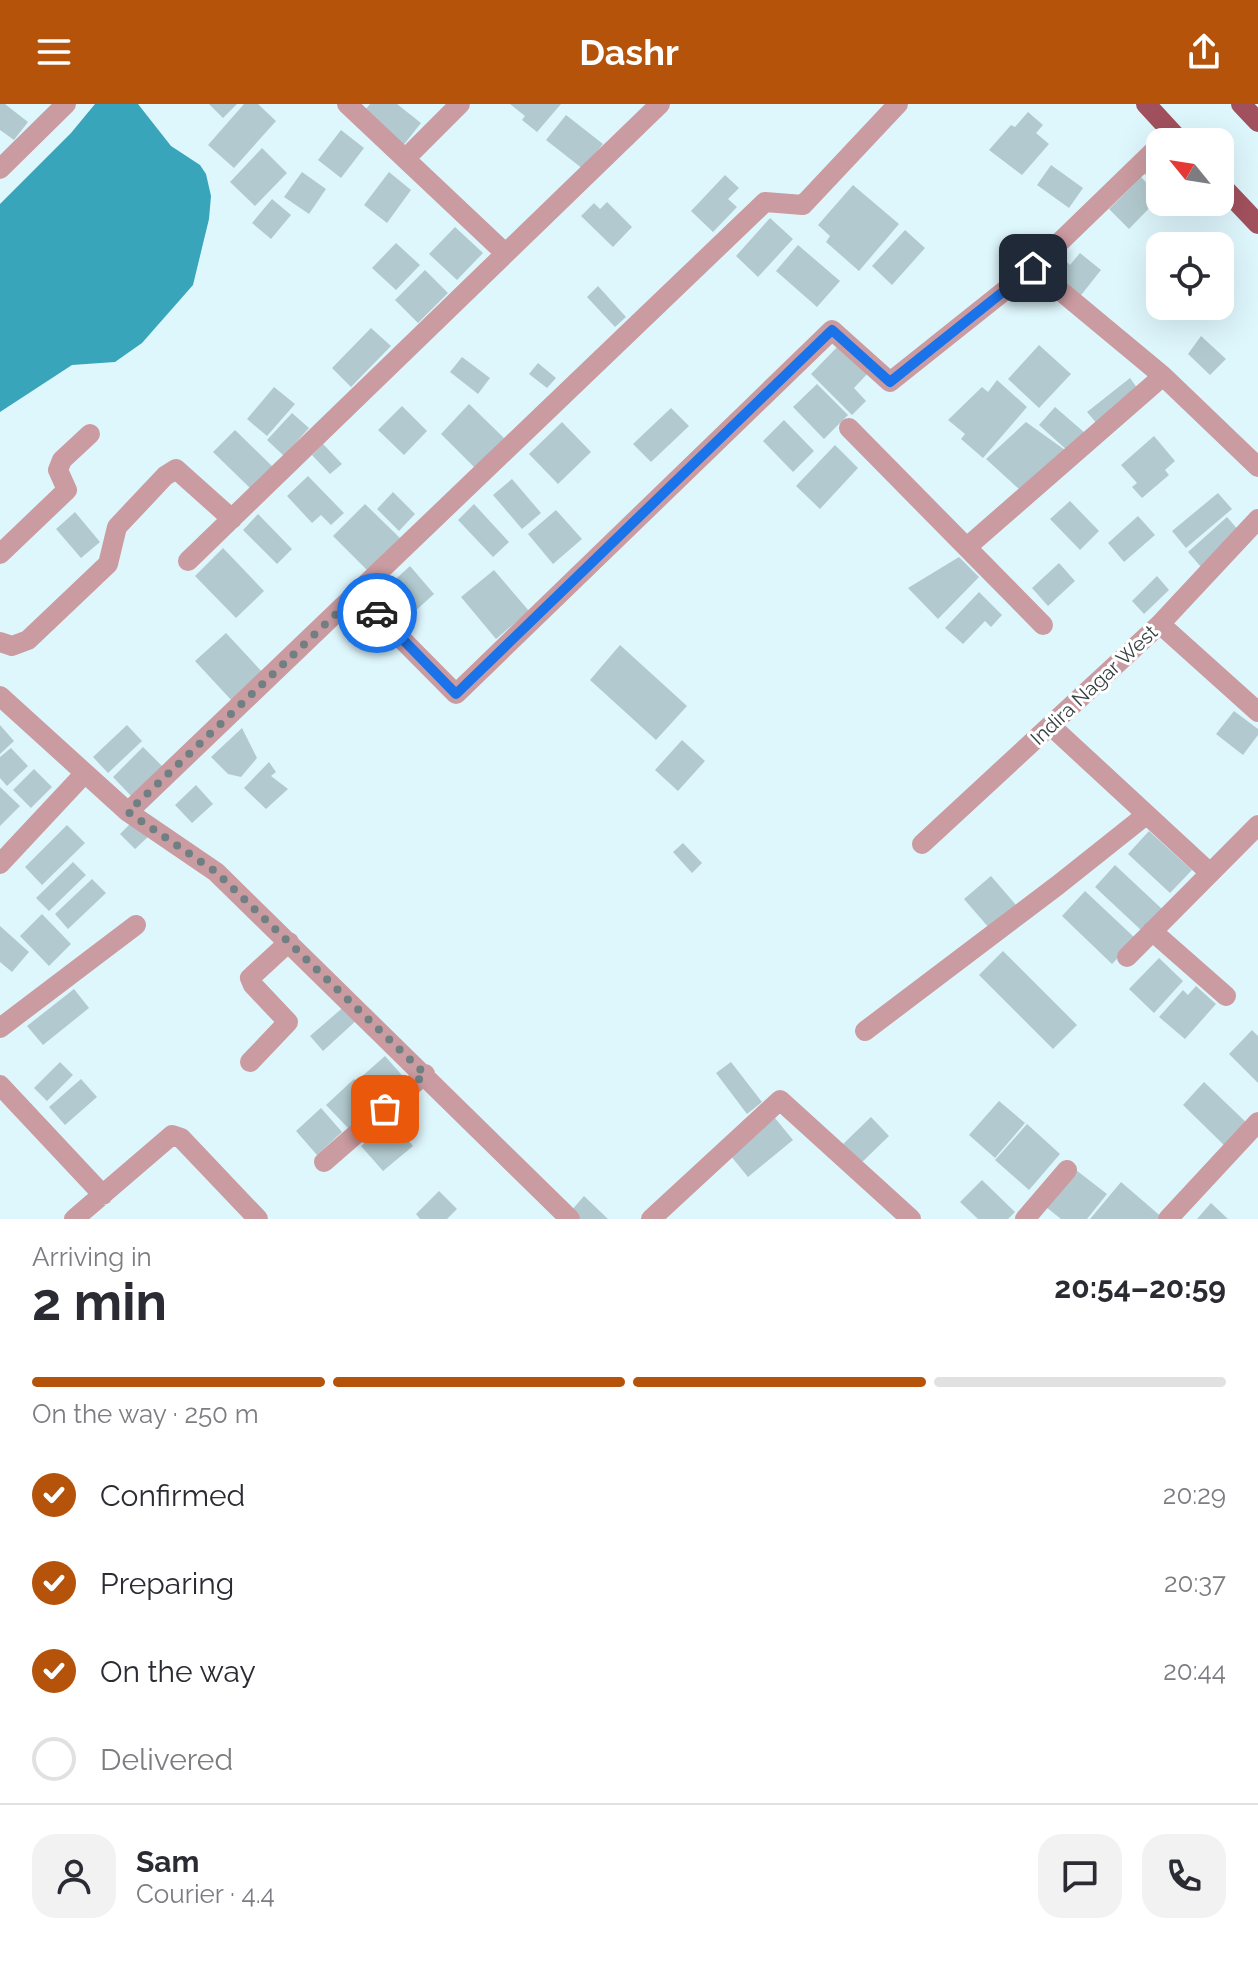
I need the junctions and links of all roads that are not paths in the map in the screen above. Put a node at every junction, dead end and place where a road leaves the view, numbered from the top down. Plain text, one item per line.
1 (66, 104) edge
2 (347, 104) edge
3 (460, 104) edge
4 (660, 104) edge
5 (898, 104) edge
6 (1146, 104) edge
7 (1241, 104) edge
8 (1258, 122) edge
9 (1161, 128) edge
10 (405, 159) junction
11 (1146, 162) edge
12 (0, 169) edge
13 (1234, 199) edge
14 (1258, 224) edge
15 (505, 253) junction
16 (1033, 268) junction
17 (1163, 376) junction
18 (849, 428) dead end
19 (90, 434) dead end
20 (1258, 467) edge
21 (232, 519) junction
22 (1258, 519) edge
23 (967, 547) junction
24 (0, 554) edge
25 (188, 561) dead end
26 (357, 594) junction
27 (1160, 624) junction
28 (1043, 625) dead end
29 (0, 642) edge
30 (3, 704) edge
31 (1258, 712) edge
32 (1051, 726) junction
33 (85, 773) junction
34 (128, 812) junction
35 (1146, 815) junction
36 (1258, 825) edge
37 (922, 844) dead end
38 (0, 864) edge
39 (1209, 872) junction
40 (136, 925) dead end
41 (1152, 931) junction
42 (289, 942) junction
43 (1127, 957) dead end
44 (1226, 996) dead end
45 (0, 1028) edge
46 (865, 1031) dead end
47 (250, 1062) dead end
48 (425, 1074) junction
49 (0, 1086) edge
50 (1258, 1122) edge
51 (324, 1162) dead end
52 (1067, 1170) dead end
53 (103, 1195) junction
54 (74, 1219) edge
55 (258, 1219) edge
56 (570, 1219) edge
57 (651, 1219) edge
58 (911, 1219) edge
59 (1025, 1219) edge
60 (1168, 1219) edge

1 - 12 street
2 - 10 street
3 - 10 street
4 - 15 street
5 - 26 street
6 - 9 main road
7 - 8 main road
10 - 15 street
11 - 16 street
13 - 14 main road
15 - 21 street
16 - 17 street
16 - 26 street
17 - 20 street
17 - 23 street
18 - 23 street
19 - 24 street
21 - 25 street
21 - 29 street
22 - 27 street, Indira Nagar West
23 - 28 street
26 - 34 street
27 - 31 street
27 - 32 street, Indira Nagar West
30 - 33 street
32 - 35 street
32 - 37 street, Indira Nagar West
33 - 34 street
33 - 38 street
34 - 42 street
35 - 39 street
35 - 46 street
36 - 39 street
39 - 41 street
40 - 45 street
41 - 43 street
41 - 44 street
42 - 47 street
42 - 48 street
48 - 51 street
48 - 56 street
49 - 53 street
50 - 60 street
52 - 59 street
53 - 54 street
53 - 55 street
57 - 58 street

